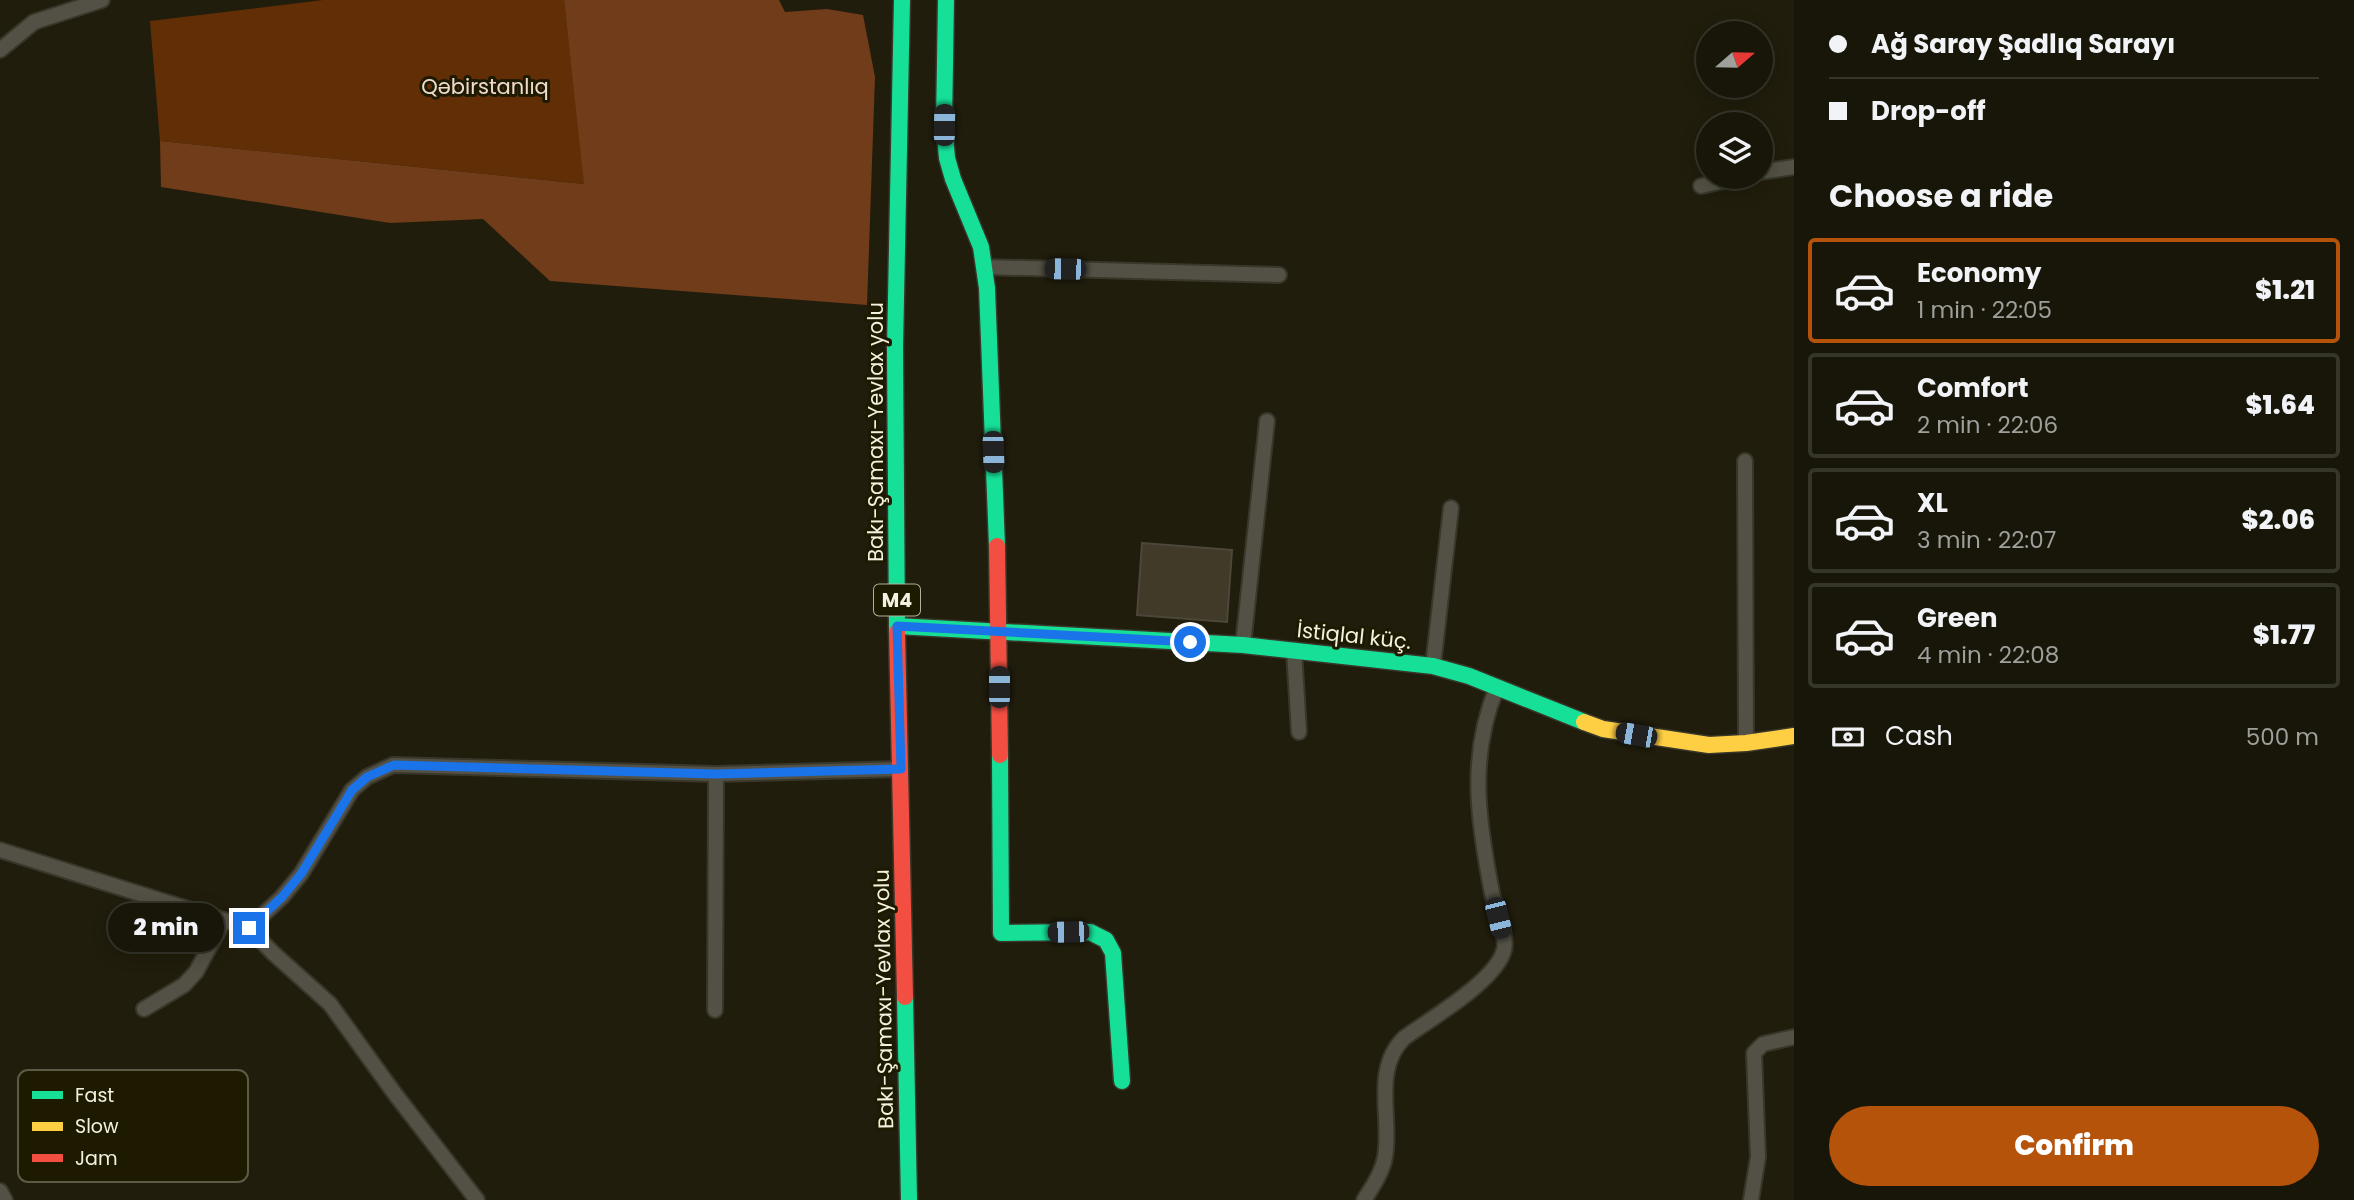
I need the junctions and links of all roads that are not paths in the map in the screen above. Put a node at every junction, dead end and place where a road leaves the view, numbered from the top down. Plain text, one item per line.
1 (102, 0) edge
2 (902, 0) edge
3 (946, 0) edge
4 (0, 50) edge
5 (1794, 167) edge
6 (1773, 170) edge
7 (984, 267) junction
8 (1279, 275) dead end
9 (1267, 421) dead end
10 (1745, 461) dead end
11 (1451, 508) dead end
12 (897, 626) junction
13 (999, 632) junction
14 (1243, 645) junction
15 (1294, 650) junction
16 (1433, 666) junction
17 (1497, 687) junction
18 (1299, 732) dead end
19 (1794, 736) edge
20 (1746, 743) junction
21 (901, 769) junction
22 (716, 774) junction
23 (0, 850) edge
24 (224, 920) junction
25 (249, 928) junction
26 (144, 1009) dead end
27 (715, 1010) dead end
28 (1794, 1037) edge
29 (1122, 1081) dead end
30 (0, 1191) edge
31 (5, 1200) edge
32 (477, 1200) edge
33 (909, 1200) edge
34 (1364, 1200) edge
35 (1751, 1200) edge

1 - 4 street
2 - 12 main road, Bakı-Şamaxı-Yevlax yolu / M4
3 - 7 main road
5 - 6 street
7 - 8 street
7 - 13 main road
9 - 14 street
10 - 20 street
11 - 16 street
12 - 13 main road, İstiqlal küç.
12 - 21 main road, Bakı-Şamaxı-Yevlax yolu / M4
13 - 14 main road, İstiqlal küç.
13 - 29 main road
14 - 15 main road, İstiqlal küç.
15 - 16 main road, İstiqlal küç.
15 - 18 street
16 - 17 main road, İstiqlal küç.
17 - 20 main road, İstiqlal küç.
17 - 34 street
19 - 20 main road, İstiqlal küç.
21 - 22 street
21 - 33 main road, Bakı-Şamaxı-Yevlax yolu / M4
22 - 25 street
22 - 27 street
23 - 24 street
24 - 25 street
24 - 26 street
25 - 32 street
28 - 35 street
30 - 31 street

